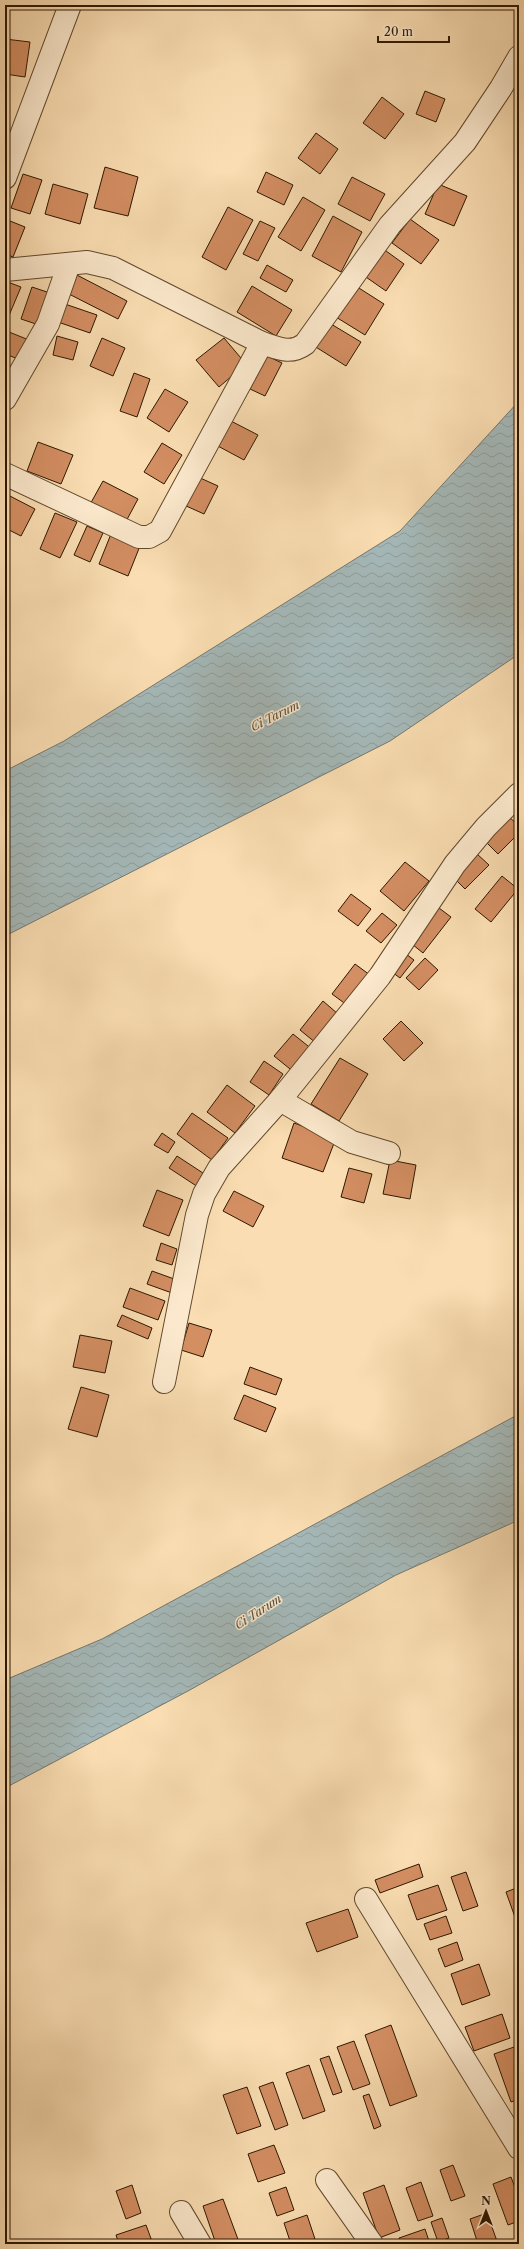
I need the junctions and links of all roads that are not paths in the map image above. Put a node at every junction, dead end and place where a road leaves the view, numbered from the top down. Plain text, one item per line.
1 (70, 5) edge
2 (519, 57) edge
3 (5, 178) edge
4 (69, 264) junction
5 (5, 270) edge
6 (262, 343) junction
7 (5, 399) edge
8 (5, 474) edge
9 (517, 800) edge
10 (280, 1100) junction
11 (389, 1153) dead end
12 (164, 1382) dead end
13 (366, 1899) dead end
14 (519, 2148) edge
15 (327, 2180) dead end
16 (181, 2212) dead end
17 (200, 2244) edge
18 (372, 2244) edge

1 - 3 street
2 - 6 street
4 - 5 street
4 - 6 street
4 - 7 street
6 - 8 street
9 - 10 street
10 - 11 street
10 - 12 street
13 - 14 street
15 - 18 street
16 - 17 street

